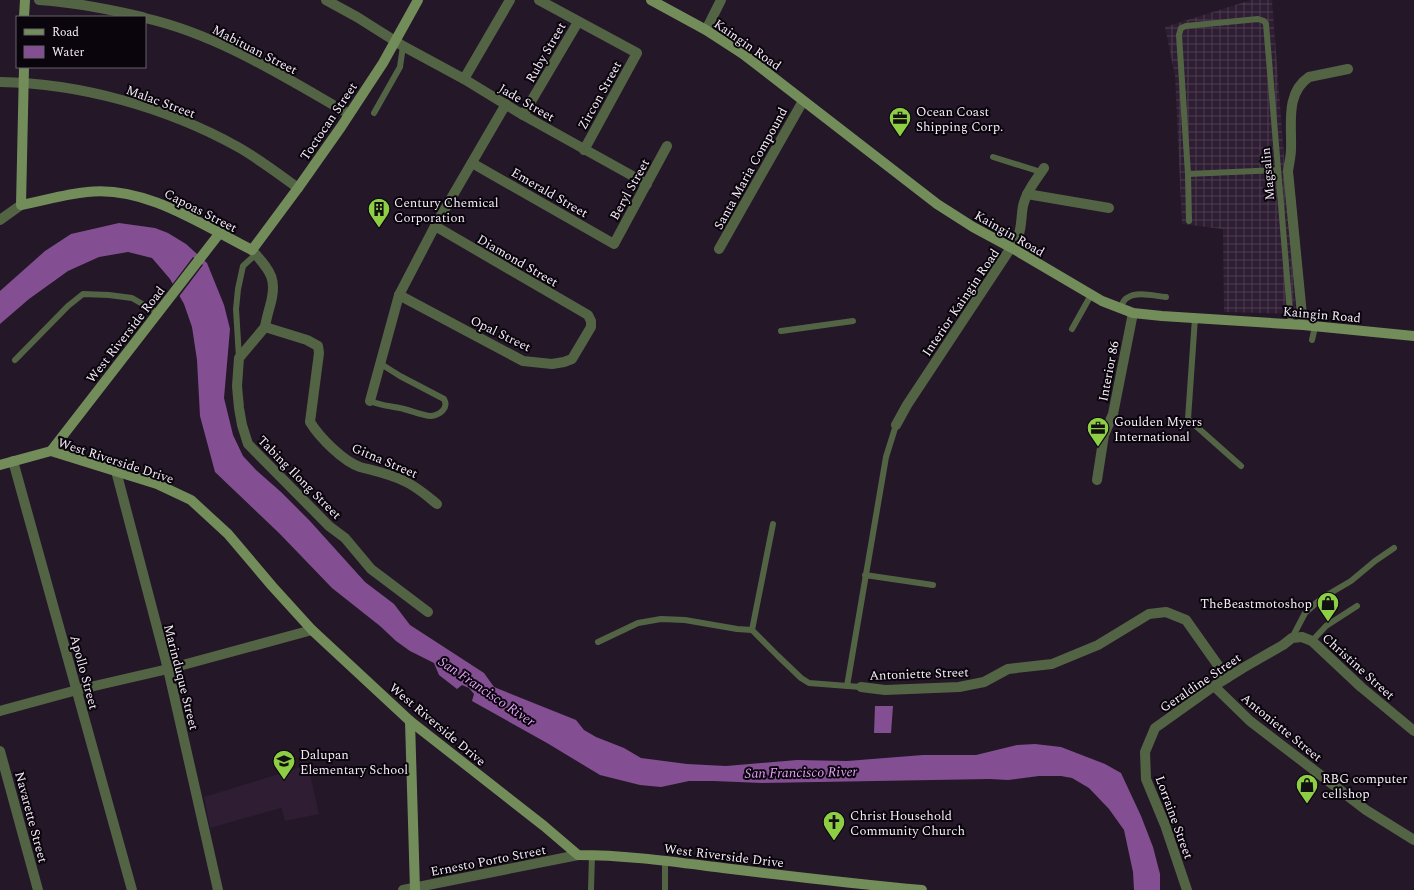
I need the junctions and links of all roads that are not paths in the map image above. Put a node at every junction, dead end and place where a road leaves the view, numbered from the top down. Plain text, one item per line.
1 (25, 0) edge
2 (39, 0) edge
3 (326, 0) edge
4 (418, 0) edge
5 (510, 0) edge
6 (539, 0) edge
7 (651, 0) edge
8 (721, 0) edge
9 (24, 16) edge
10 (140, 16) edge
11 (146, 18) edge
12 (578, 22) junction
13 (706, 30) junction
14 (399, 44) junction
15 (24, 68) edge
16 (1348, 69) dead end
17 (464, 79) junction
18 (0, 82) edge
19 (24, 82) junction
20 (803, 101) junction
21 (506, 104) junction
22 (374, 113) dead end
23 (349, 114) junction
24 (523, 115) junction
25 (667, 146) dead end
26 (584, 150) junction
27 (993, 157) dead end
28 (472, 163) junction
29 (1043, 170) joint
30 (1277, 170) junction
31 (1188, 174) junction
32 (647, 184) junction
33 (298, 188) junction
34 (1027, 194) junction
35 (22, 205) junction
36 (1108, 208) dead end
37 (0, 220) edge
38 (1189, 221) dead end
39 (435, 226) junction
40 (219, 234) junction
41 (614, 244) joint
42 (1012, 248) junction
43 (719, 249) dead end
44 (253, 252) junction
45 (399, 295) junction
46 (1091, 295) junction
47 (1166, 297) dead end
48 (1120, 309) junction
49 (158, 313) junction
50 (1133, 313) junction
51 (588, 315) joint
52 (1195, 318) junction
53 (853, 321) dead end
54 (1291, 325) junction
55 (1303, 325) junction
56 (265, 327) junction
57 (1314, 327) junction
58 (1072, 329) dead end
59 (781, 331) dead end
60 (1414, 336) edge
61 (1312, 340) dead end
62 (239, 358) junction
63 (15, 360) dead end
64 (381, 364) junction
65 (370, 401) joint
66 (896, 425) joint
67 (51, 451) junction
68 (13, 461) junction
69 (0, 465) edge
70 (1241, 466) dead end
71 (116, 471) junction
72 (1097, 480) dead end
73 (436, 504) dead end
74 (773, 524) dead end
75 (1394, 548) dead end
76 (865, 575) junction
77 (933, 585) dead end
78 (1357, 606) dead end
79 (428, 612) dead end
80 (312, 630) junction
81 (752, 630) junction
82 (1292, 638) junction
83 (1312, 641) junction
84 (598, 642) dead end
85 (168, 669) junction
86 (1227, 678) junction
87 (847, 686) junction
88 (1214, 686) junction
89 (861, 687) joint
90 (77, 690) junction
91 (0, 712) edge
92 (410, 721) junction
93 (1414, 731) edge
94 (0, 751) edge
95 (1145, 752) joint
96 (1414, 840) edge
97 (578, 855) junction
98 (592, 855) junction
99 (665, 861) junction
100 (851, 887) edge
101 (414, 889) edge
102 (38, 890) edge
103 (132, 890) edge
104 (218, 890) edge
105 (403, 890) edge
106 (591, 890) edge
107 (664, 890) edge
108 (922, 890) edge
109 (1188, 890) edge

1 - 9 street
2 - 10 street, Mabituan Street
3 - 14 street, Jade Street
4 - 14 street, Toctocan Street
5 - 17 street
6 - 12 street
7 - 13 street, Kaingin Road
8 - 13 street
11 - 23 street, Mabituan Street
12 - 24 street, Ruby Street
12 - 26 street, Zircon Street
13 - 20 street, Kaingin Road
14 - 17 street, Jade Street
14 - 22 lane
14 - 23 street, Toctocan Street
15 - 19 street
16 - 55 street
17 - 21 street, Jade Street
18 - 19 street, Malac Street
19 - 33 street, Malac Street
19 - 35 street
20 - 42 street, Kaingin Road
20 - 43 street, Santa Maria Compound
21 - 24 street, Jade Street
21 - 28 street
23 - 33 street, Toctocan Street
24 - 26 street, Jade Street
25 - 32 street, Beryl Street
26 - 32 street, Jade Street
27 - 29 lane
28 - 39 street
28 - 41 street, Emerald Street
29 - 34 street, Interior Kaingin Road
30 - 31 lane
30 - 31 lane, Magsalin
30 - 54 lane, Magsalin
31 - 38 lane
32 - 41 street, Beryl Street
33 - 44 street, Toctocan Street
34 - 36 street
34 - 42 street, Interior Kaingin Road
35 - 37 street, Capoas Street
35 - 40 street, Capoas Street
39 - 45 street
39 - 51 street, Diamond Street
40 - 44 street, Capoas Street
40 - 49 street, West Riverside Road
42 - 46 street, Kaingin Road
42 - 66 street, Interior Kaingin Road
44 - 56 street
44 - 62 lane
45 - 51 street, Opal Street
45 - 64 street
46 - 48 street, Kaingin Road
46 - 58 lane
47 - 48 lane
48 - 50 street, Kaingin Road
49 - 63 lane
49 - 67 street, West Riverside Road
50 - 52 street, Kaingin Road
50 - 72 street, Interior 86
52 - 54 street, Kaingin Road
52 - 70 lane
53 - 59 lane
54 - 55 street, Kaingin Road
55 - 57 street, Kaingin Road
56 - 62 street
56 - 73 street, Gitna Street
57 - 60 street, Kaingin Road
57 - 61 lane
62 - 79 street, Tabing Ilong Street
64 - 65 street
64 - 65 lane
66 - 76 lane
67 - 68 street, West Riverside Drive
67 - 71 street, West Riverside Drive
68 - 69 street, West Riverside Drive
68 - 90 street, Apollo Street
71 - 80 street, West Riverside Drive
71 - 85 street, Marinduque Street
74 - 81 lane
75 - 82 lane
76 - 77 lane
76 - 87 lane
78 - 83 lane
80 - 85 street
80 - 92 street, West Riverside Drive
81 - 84 lane
81 - 87 lane, Antoniette Street
82 - 83 street, Christine Street
82 - 86 street, Geraldine Street
83 - 93 street, Christine Street
85 - 90 street
85 - 104 street, Marinduque Street
86 - 88 street, Geraldine Street
86 - 89 street, Antoniette Street
87 - 89 lane, Antoniette Street
88 - 95 street, Geraldine Street
88 - 96 street, Antoniette Street
90 - 91 street
90 - 103 street, Apollo Street
92 - 97 street, West Riverside Drive
92 - 101 street
94 - 102 street, Navarette Street
95 - 109 street, Lorraine Street
97 - 98 street, West Riverside Drive
97 - 101 street, Ernesto Porto Street
98 - 99 street, West Riverside Drive
98 - 106 lane
99 - 100 street, West Riverside Drive
99 - 107 lane
100 - 108 street, West Riverside Drive
101 - 105 street, Ernesto Porto Street

